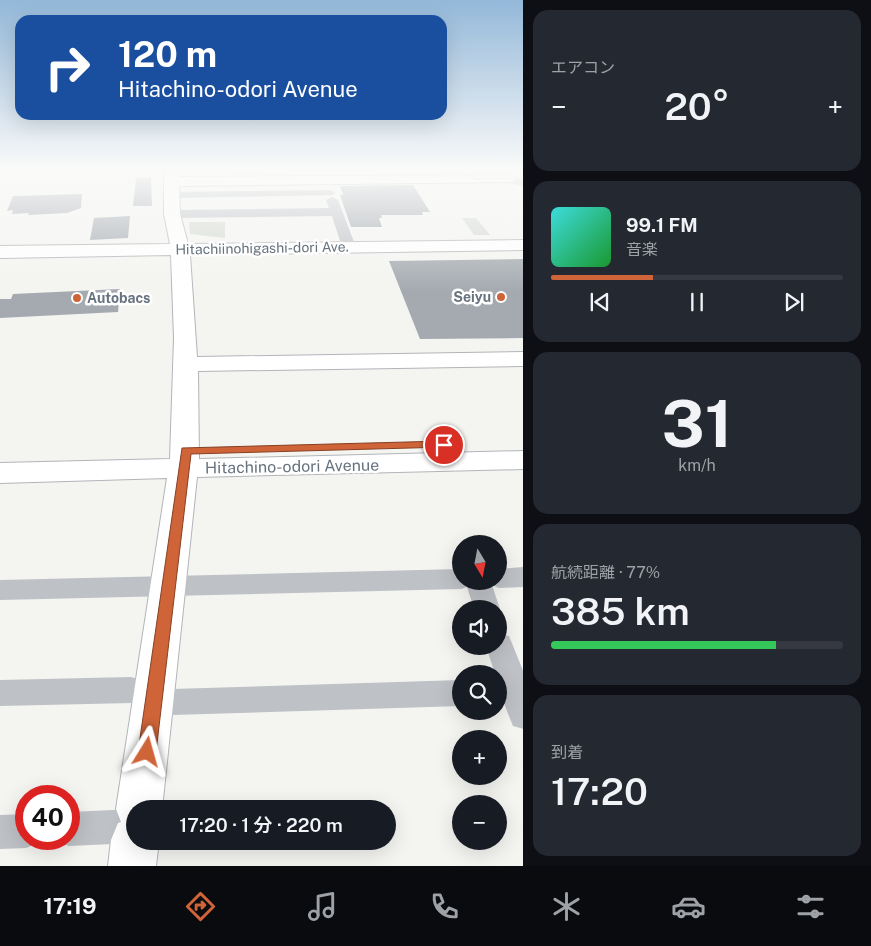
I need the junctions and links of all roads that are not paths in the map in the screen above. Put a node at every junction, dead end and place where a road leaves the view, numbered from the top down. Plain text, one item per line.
1 (172, 210) edge
2 (336, 212) joint
3 (172, 214) junction
4 (523, 245) edge
5 (349, 247) junction
6 (180, 249) junction
7 (0, 252) edge
8 (523, 359) edge
9 (186, 364) junction
10 (523, 443) edge
11 (0, 454) edge
12 (184, 460) junction
13 (523, 460) edge
14 (0, 473) edge
15 (523, 577) edge
16 (508, 578) edge
17 (452, 579) edge
18 (168, 586) junction
19 (0, 590) edge
20 (502, 655) edge
21 (0, 693) edge
22 (452, 693) edge
23 (155, 695) junction
24 (516, 703) edge
25 (140, 800) edge
26 (126, 826) edge
27 (80, 828) edge
28 (15, 831) edge
29 (0, 832) edge
30 (134, 850) edge
31 (132, 866) edge

1 - 3 street
2 - 3 street
2 - 5 street
3 - 6 street
4 - 5 street, Hitachiinohigashi-dori Ave.
5 - 6 street, Hitachiinohigashi-dori Ave.
6 - 7 street, Hitachiinohigashi-dori Ave.
6 - 9 street
8 - 9 street
9 - 12 street
10 - 12 street, Hitachino-odori Avenue
11 - 12 street, Hitachino-odori Avenue
12 - 13 street, Hitachino-odori Avenue
12 - 14 street, Hitachino-odori Avenue
12 - 18 street
15 - 16 street
17 - 18 street
18 - 19 street
18 - 23 street
20 - 24 street
21 - 23 street
22 - 23 street
23 - 25 street
26 - 27 street
28 - 29 street
30 - 31 street

